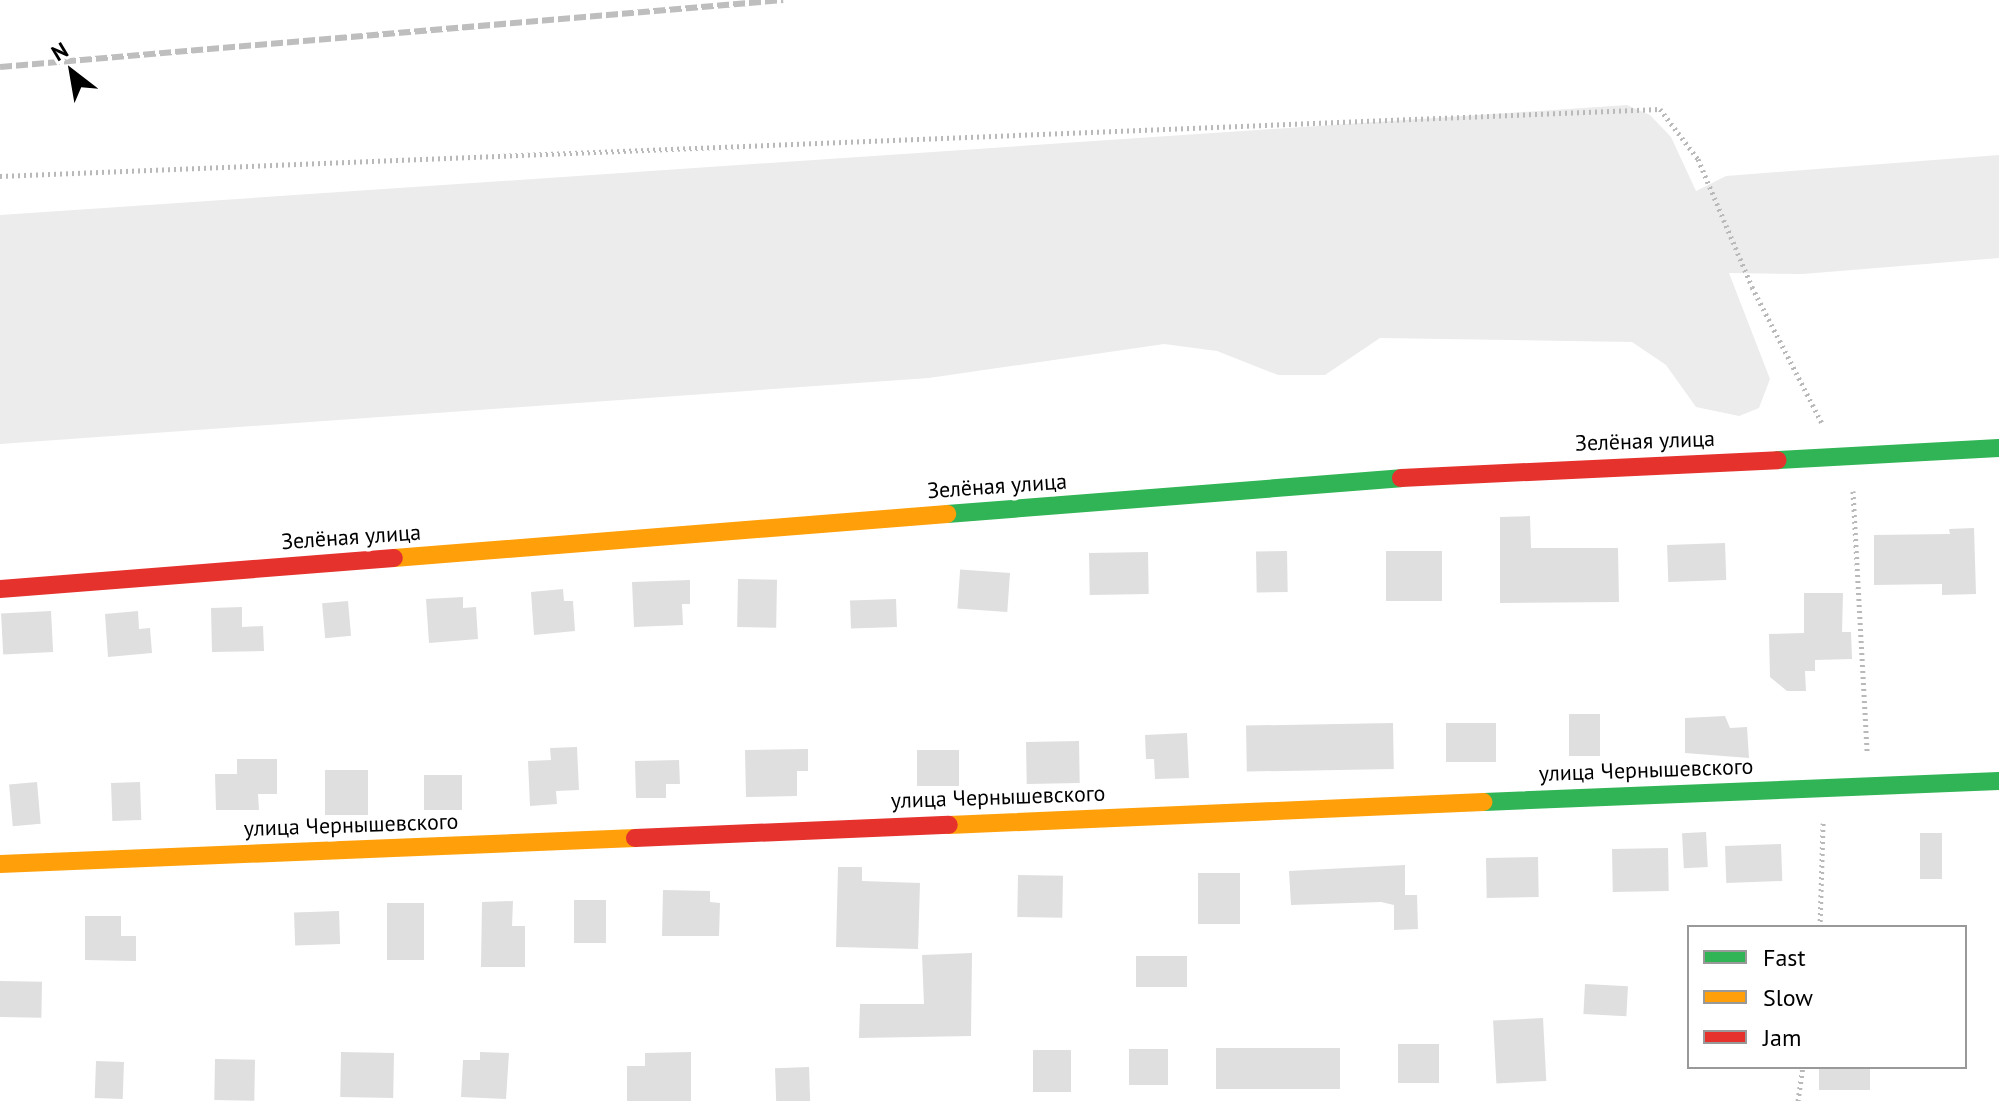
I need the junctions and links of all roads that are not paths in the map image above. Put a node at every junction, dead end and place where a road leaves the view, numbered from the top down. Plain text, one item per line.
1 (1999, 448) edge
2 (0, 589) edge
3 (1999, 781) edge
4 (0, 864) edge

1 - 2 street, Зелёная улица
3 - 4 street, улица Чернышевского

